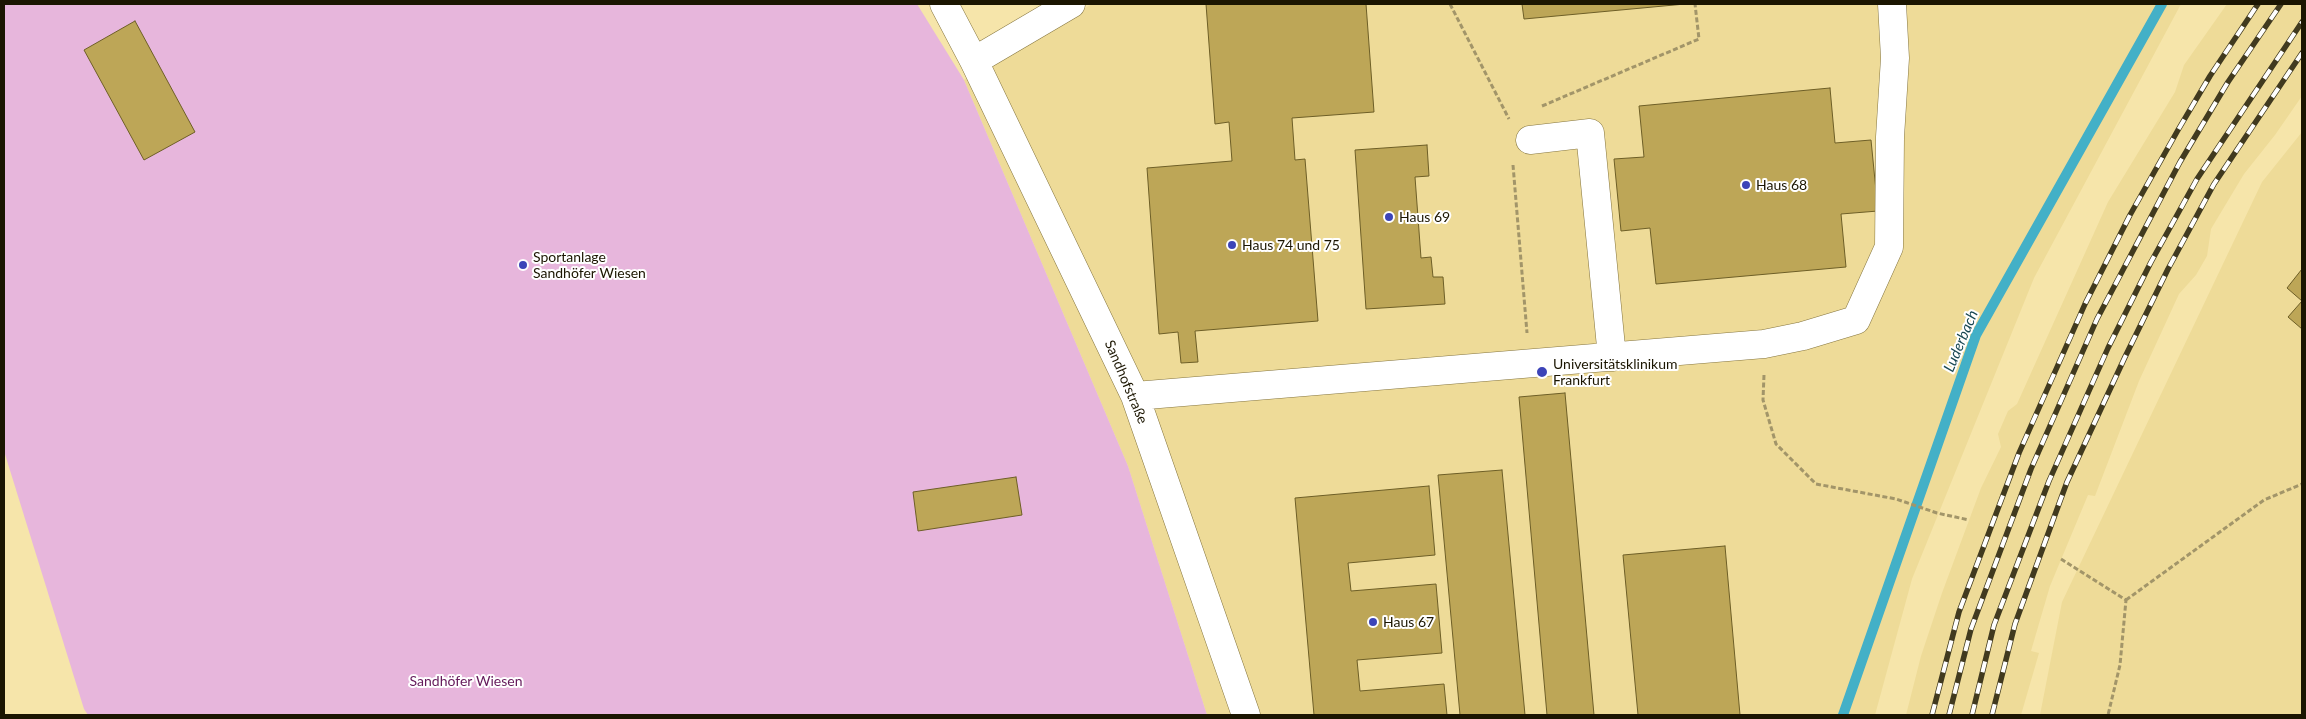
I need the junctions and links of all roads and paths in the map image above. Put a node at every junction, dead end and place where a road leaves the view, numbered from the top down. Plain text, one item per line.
1 (944, 4) edge
2 (1071, 4) edge
3 (1450, 4) edge
4 (1695, 4) edge
5 (1892, 4) edge
6 (974, 61) junction
7 (1537, 108) dead end
8 (1518, 115) dead end
9 (1510, 119) junction
10 (1517, 142) junction
11 (1764, 344) junction
12 (1612, 357) junction
13 (1529, 363) junction
14 (1135, 396) junction
15 (2302, 484) edge
16 (1969, 520) dead end
17 (2061, 559) dead end
18 (2126, 600) junction
19 (1246, 715) edge
20 (2108, 715) edge

1 - 6 street, Sandhofstraße
2 - 6 street
3 - 9 path
4 - 7 path
5 - 11 street
6 - 14 street, Sandhofstraße
8 - 9 path
9 - 10 path
10 - 12 street
10 - 13 path
11 - 12 street
11 - 16 path
12 - 13 street
13 - 14 street
14 - 19 street, Sandhofstraße
15 - 18 path
17 - 18 path
18 - 20 path

